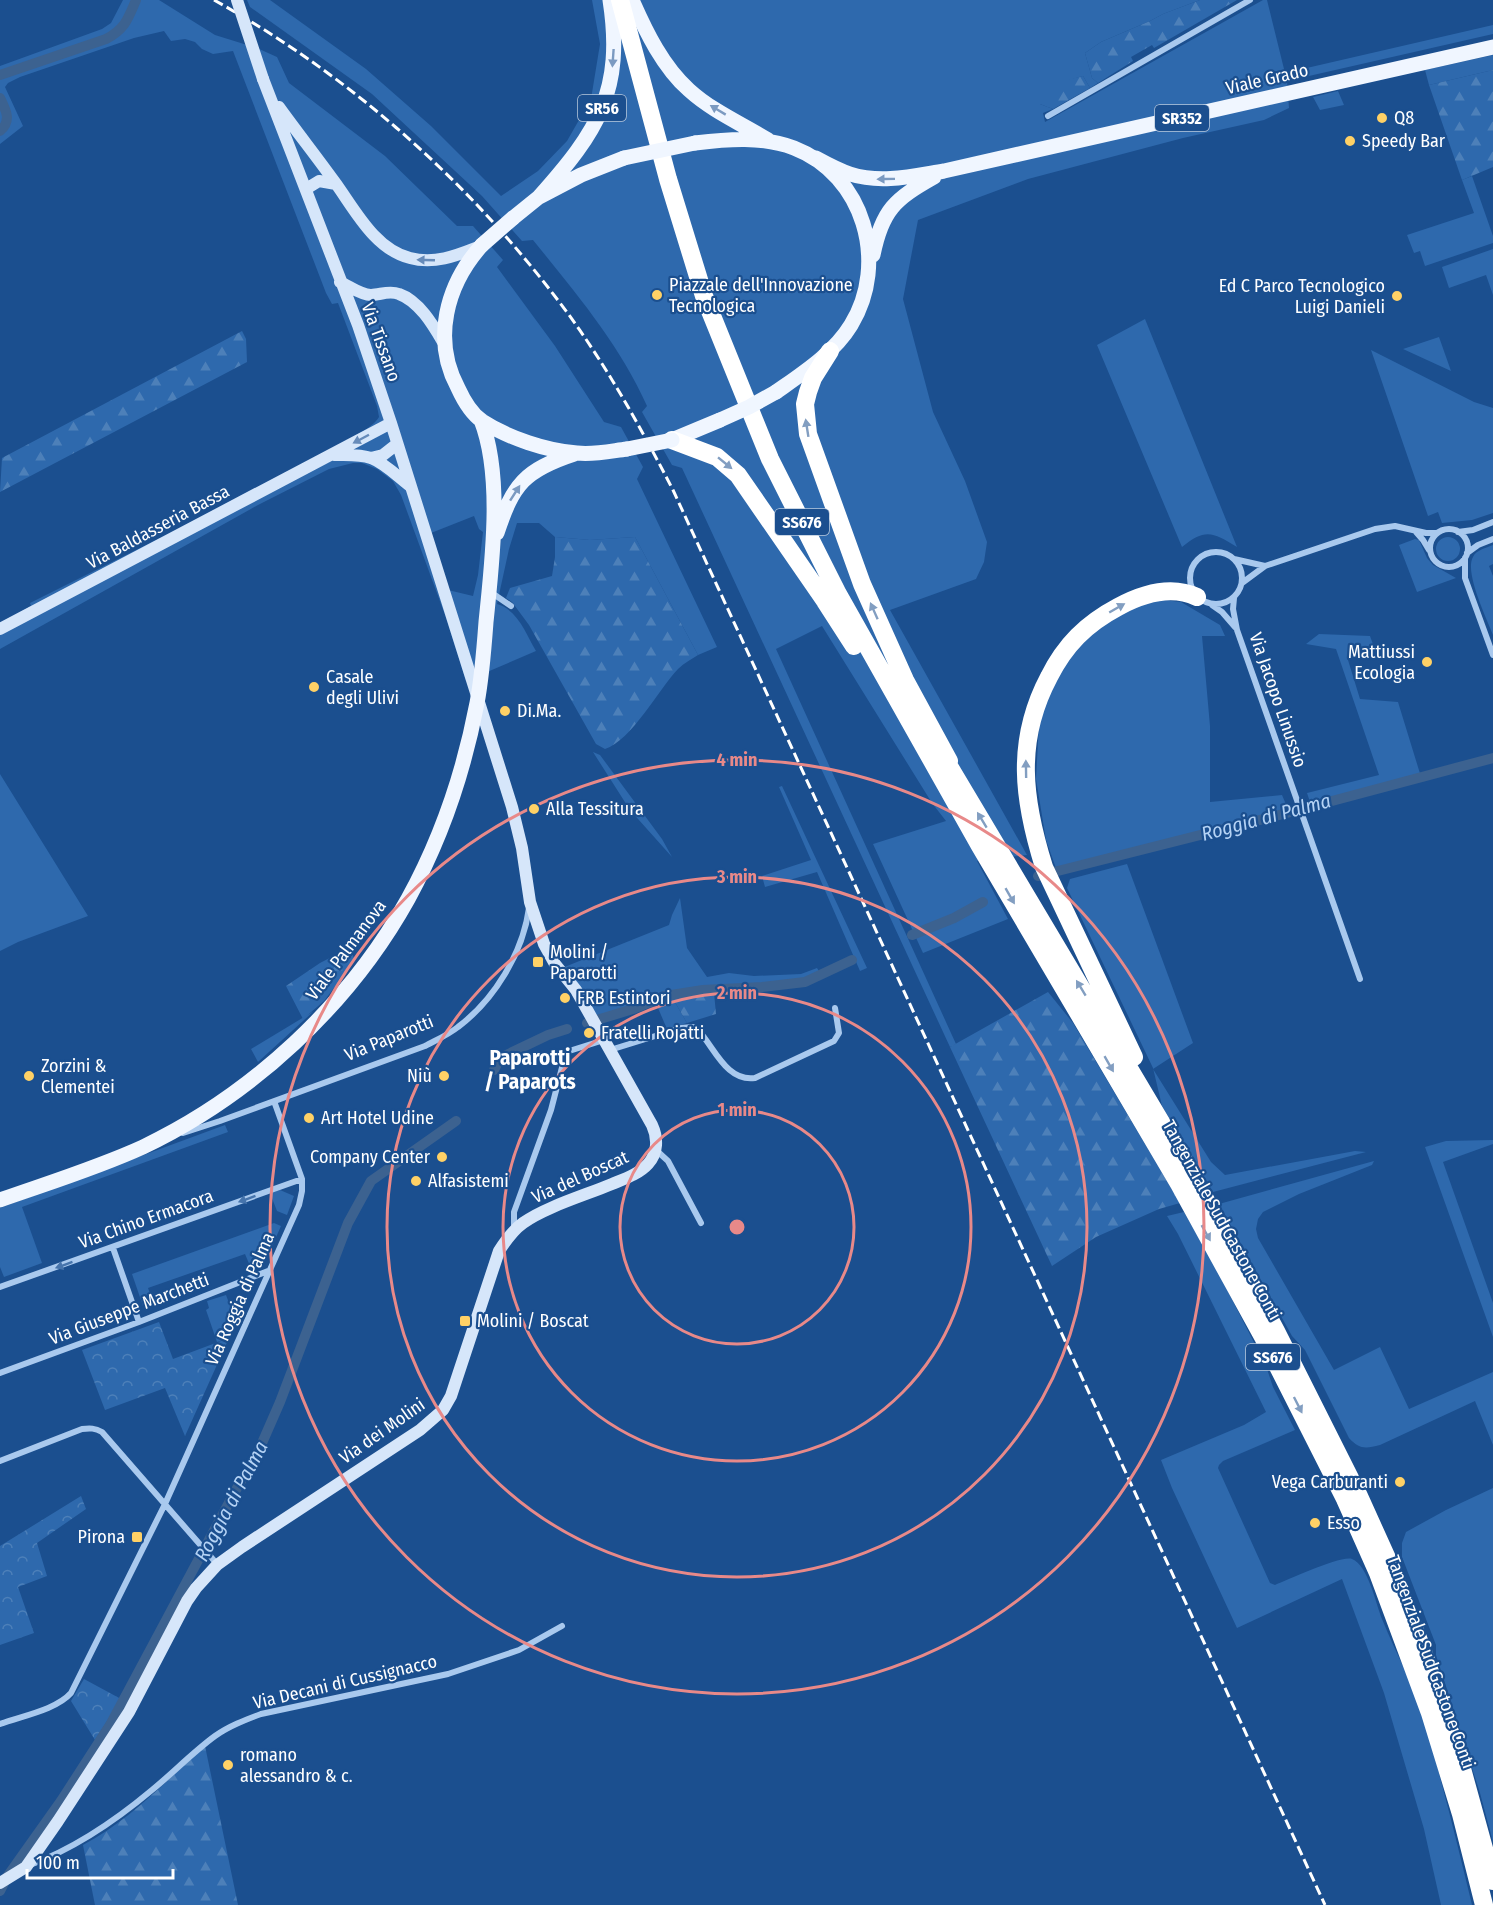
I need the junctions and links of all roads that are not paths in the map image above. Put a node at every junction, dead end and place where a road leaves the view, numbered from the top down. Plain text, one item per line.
1 (237, 0) edge
2 (610, 0) edge
3 (620, 0) edge
4 (632, 0) edge
5 (1250, 0) edge
6 (1493, 47) edge
7 (269, 94) junction
8 (1048, 116) dead end
9 (768, 140) junction
10 (816, 158) junction
11 (944, 171) junction
12 (668, 179) junction
13 (336, 184) junction
14 (306, 189) junction
15 (539, 197) junction
16 (482, 245) junction
17 (870, 270) junction
18 (340, 282) junction
19 (370, 295) junction
20 (358, 326) junction
21 (443, 342) junction
22 (830, 351) junction
23 (481, 420) junction
24 (391, 423) junction
25 (672, 440) junction
26 (397, 444) junction
27 (578, 453) junction
28 (332, 455) junction
29 (370, 458) junction
30 (410, 486) junction
31 (1493, 522) edge
32 (1410, 529) junction
33 (1458, 532) junction
34 (1437, 533) junction
35 (1493, 539) edge
36 (492, 547) junction
37 (1430, 553) junction
38 (1466, 555) junction
39 (1234, 559) junction
40 (1264, 566) junction
41 (1452, 567) junction
42 (1465, 578) junction
43 (1242, 583) junction
44 (489, 591) junction
45 (1234, 597) junction
46 (1204, 601) junction
47 (511, 606) dead end
48 (0, 630) edge
49 (1237, 630) junction
50 (1493, 655) edge
51 (478, 700) junction
52 (967, 794) junction
53 (980, 846) junction
54 (530, 902) junction
55 (1360, 979) dead end
56 (835, 1008) dead end
57 (607, 1045) junction
58 (274, 1101) junction
59 (165, 1135) junction
60 (656, 1150) junction
61 (1189, 1169) junction
62 (302, 1179) junction
63 (0, 1200) edge
64 (701, 1223) dead end
65 (514, 1231) junction
66 (112, 1248) junction
67 (268, 1271) junction
68 (0, 1287) edge
69 (139, 1322) junction
70 (0, 1373) edge
71 (0, 1461) edge
72 (165, 1504) junction
73 (216, 1562) junction
74 (562, 1626) dead end
75 (0, 1724) edge
76 (22, 1870) junction
77 (1493, 1881) edge
78 (1, 1883) edge
79 (1484, 1905) edge

1 - 7 street, Via Tissano, bridge
2 -> 15 main road, SR56
3 - 12 highway, SS676
9 -> 4 main road
5 - 8 street
6 - 11 main road, Viale Grado / SR352
7 - 13 street
7 - 14 street, Via Tissano
9 - 10 main road
9 - 15 main road, bridge
11 -> 10 main road, Viale Grado / SR352
10 - 17 main road
11 - 17 main road, Viale Grado / SR352
12 - 52 highway, SS676
12 - 53 highway, SS676
13 - 14 street
16 -> 13 street
14 - 18 street, Via Tissano
15 - 16 main road, bridge
16 - 21 main road
17 - 22 main road
18 - 19 street
18 - 20 street, Via Tissano
19 - 20 street
19 - 21 street
20 - 24 street, Via Tissano
21 - 23 main road
22 - 25 main road, bridge
52 -> 22 highway
23 - 27 main road
23 - 36 main road, Viale Palmanova
24 - 26 street, Via Tissano
24 -> 28 street, Via Baldasseria Bassa
25 - 27 main road, bridge
25 -> 53 highway
26 - 29 street
26 - 30 street, Via Tissano
36 -> 27 main road, Viale Palmanova
28 - 29 street
28 - 48 street, Via Baldasseria Bassa
29 - 30 street
30 - 51 street, Via Tissano
31 - 33 street
32 - 34 street
32 - 37 street
32 - 40 street
33 - 34 street
33 - 38 street
34 - 37 street
35 - 38 street
36 - 44 main road, Viale Palmanova
37 - 41 street
38 - 41 street
38 - 42 street
39 - 40 street
39 - 43 street
39 - 46 street
40 - 43 street
41 - 42 street
42 - 50 street
43 - 45 street
44 - 47 street
44 - 51 main road, Viale Palmanova
45 - 46 street
45 - 49 street, Via Jacopo Linussio
46 - 49 street, Via Jacopo Linussio
61 -> 46 highway
49 - 55 street, Via Jacopo Linussio
51 - 54 street, Via Paparotti
51 - 59 main road, Viale Palmanova
61 -> 52 highway, Tangenziale Sud Gastone Conti / SS676
53 -> 79 highway, Tangenziale Sud Gastone Conti / SS676
54 - 57 street
54 - 58 street, Via Paparotti
56 - 57 street
57 - 60 street
57 - 65 street, Via dei Molini
58 - 59 street, Via Paparotti
58 - 62 street
59 - 63 main road, Viale Palmanova
60 - 64 street
60 - 65 street, Via del Boscat
61 - 77 highway, Tangenziale Sud Gastone Conti / SS676
62 -> 66 street, Via Chino Ermacora
62 - 67 street, Via Roggia di Palma
65 - 73 street, Via dei Molini
66 -> 68 street, Via Chino Ermacora
66 - 69 street
67 - 69 street, Via Giuseppe Marchetti
67 - 72 street, Via Roggia di Palma
69 - 70 street, Via Giuseppe Marchetti
71 - 72 street
72 - 73 street
72 - 75 street, Via Roggia di Palma
73 - 76 street, Via dei Molini
74 - 76 street, Via Decani di Cussignacco
76 - 78 street

